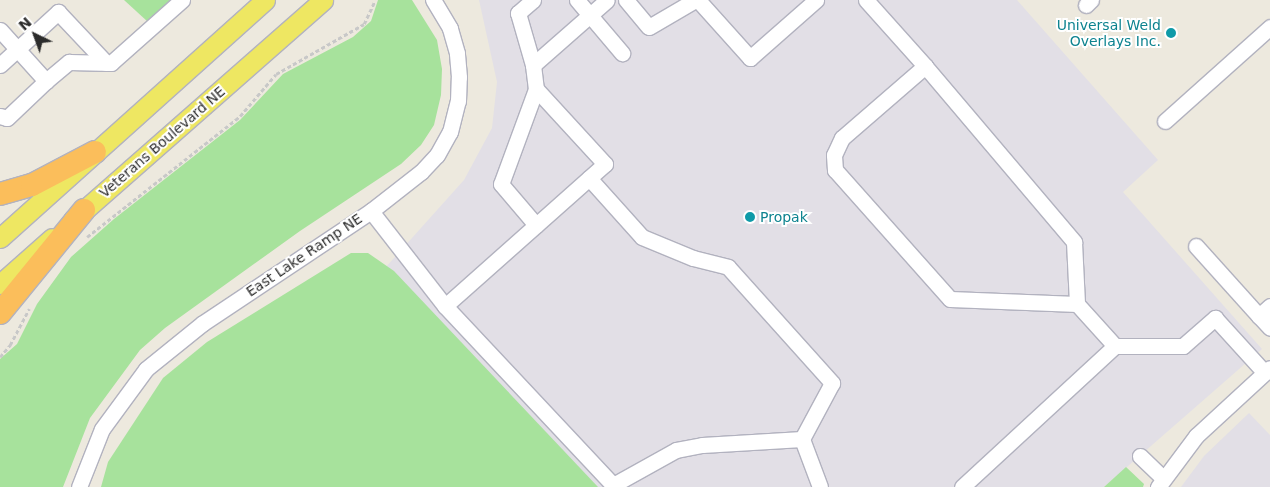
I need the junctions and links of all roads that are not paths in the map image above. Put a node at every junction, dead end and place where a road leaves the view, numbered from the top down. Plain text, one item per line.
1 (182, 0) edge
2 (265, 0) edge
3 (323, 0) edge
4 (433, 0) edge
5 (533, 0) edge
6 (577, 0) edge
7 (607, 0) edge
8 (626, 0) edge
9 (694, 0) edge
10 (698, 0) edge
11 (816, 0) edge
12 (866, 0) edge
13 (590, 16) junction
14 (1270, 27) edge
15 (0, 30) edge
16 (88, 44) junction
17 (17, 49) junction
18 (622, 53) dead end
19 (68, 62) junction
20 (106, 63) junction
21 (533, 64) junction
22 (0, 65) edge
23 (925, 66) junction
24 (46, 82) junction
25 (536, 89) junction
26 (0, 116) edge
27 (1165, 121) dead end
28 (95, 152) junction
29 (589, 178) junction
30 (0, 194) edge
31 (84, 210) junction
32 (371, 211) junction
33 (536, 225) junction
34 (0, 238) edge
35 (1196, 246) dead end
36 (0, 284) edge
37 (1077, 304) junction
38 (445, 306) junction
39 (1265, 311) edge
40 (0, 313) edge
41 (1270, 328) edge
42 (1115, 346) junction
43 (1267, 370) edge
44 (802, 439) junction
45 (1140, 456) dead end
46 (1160, 483) edge
47 (614, 486) edge
48 (79, 487) edge
49 (820, 487) edge
50 (962, 487) edge

1 - 20 street
2 - 28 main road
3 - 31 main road, Veterans Boulevard NE
4 - 32 street, East Lake Ramp NE
5 - 21 street
6 - 13 street
7 - 13 street
8 - 9 street
10 - 11 street
12 - 23 street
13 - 18 street
13 - 21 street
14 - 27 street
15 - 17 street
16 - 17 street
16 - 19 street
16 - 20 street
17 - 22 street
17 - 24 street
19 - 20 street
19 - 24 street
21 - 25 street
23 - 37 street
23 - 37 street
24 - 26 street
25 - 29 street
25 - 33 street
28 - 30 highway
28 - 34 main road
29 - 33 street
29 - 44 street
31 - 36 main road, Veterans Boulevard NE
31 - 40 highway
32 - 38 street
32 - 48 street, East Lake Ramp NE
33 - 38 street
35 - 39 street
37 - 42 street
38 - 47 street
39 - 41 street
42 - 43 street
42 - 50 street
43 - 46 street
44 - 47 street
44 - 49 street
45 - 46 street

